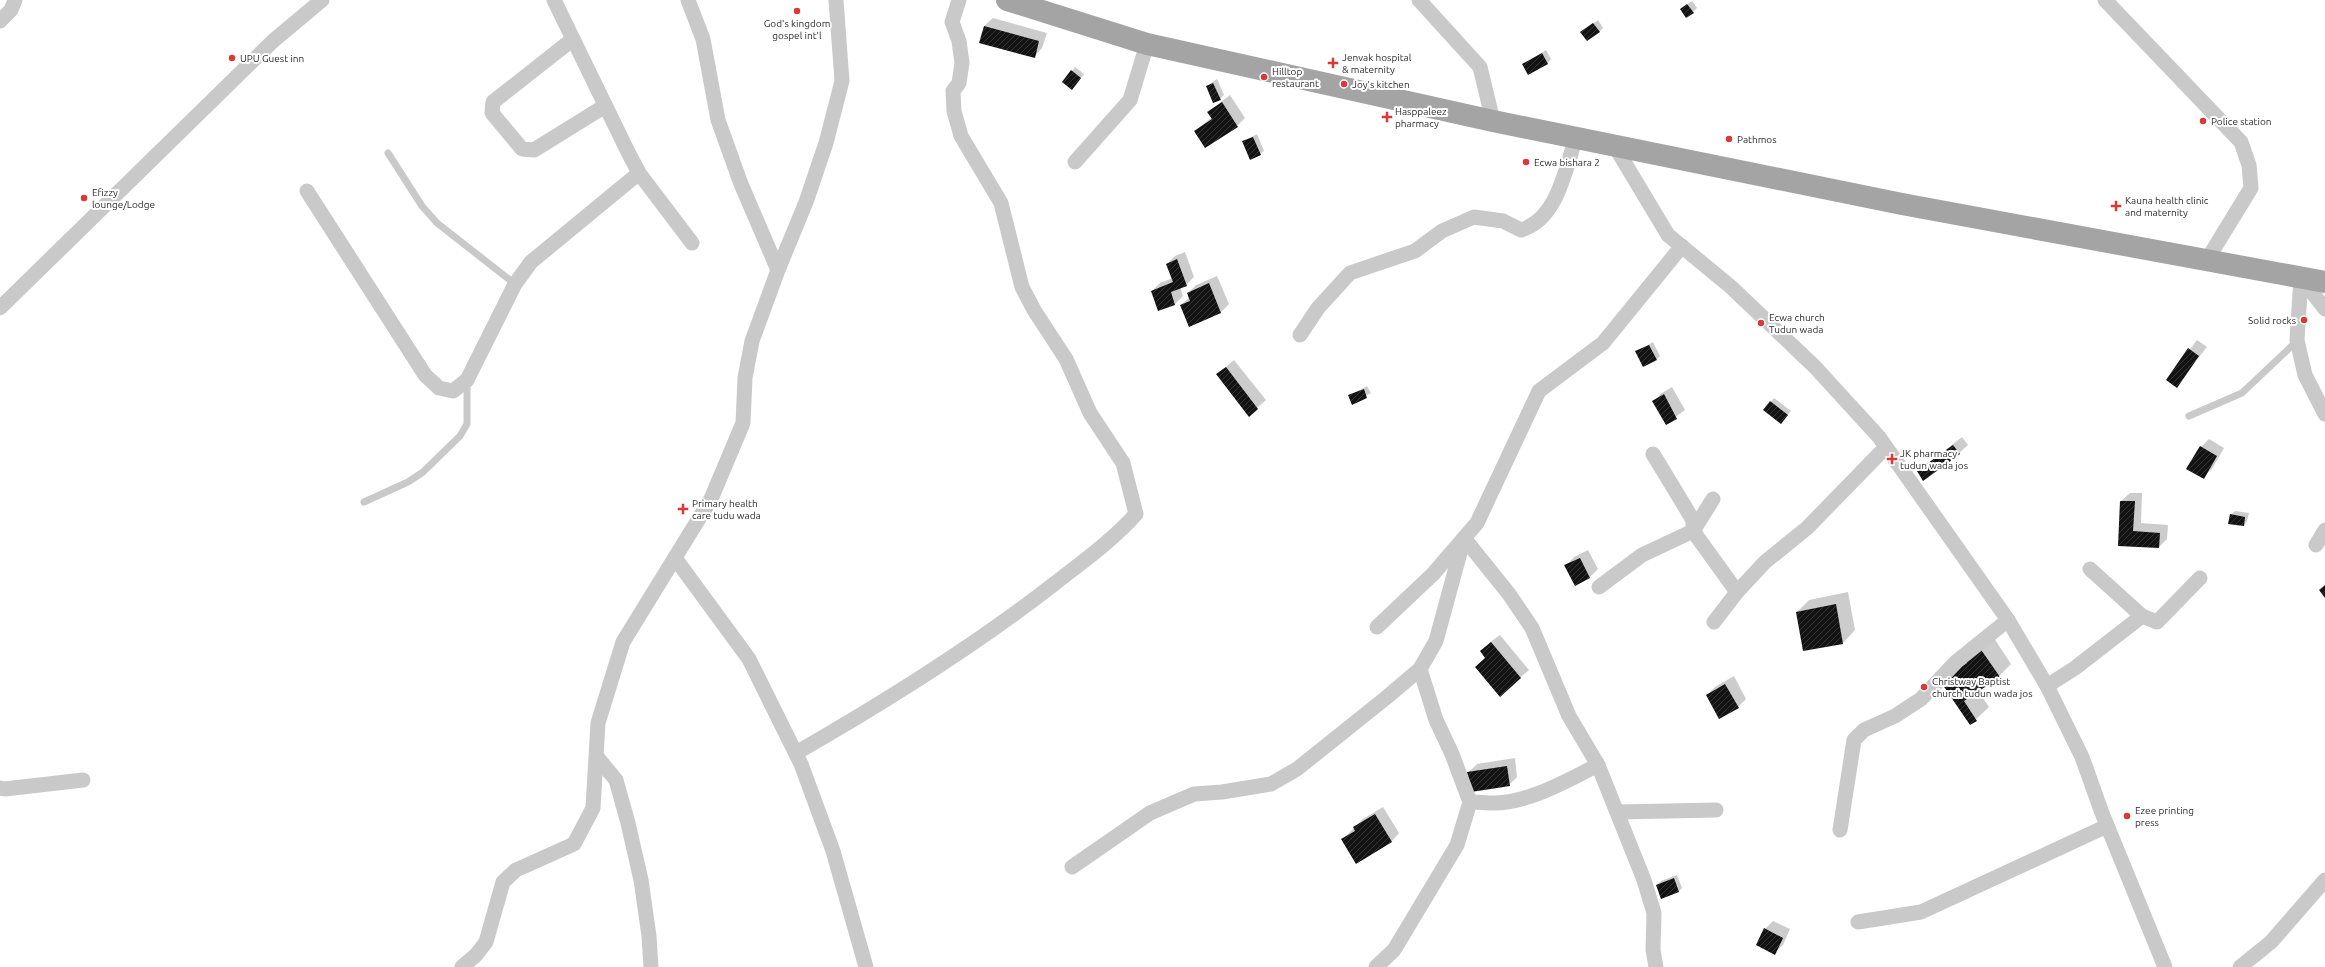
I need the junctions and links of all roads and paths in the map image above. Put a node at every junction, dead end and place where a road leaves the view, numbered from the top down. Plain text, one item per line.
1 (15, 0) edge
2 (322, 0) edge
3 (554, 0) edge
4 (688, 0) edge
5 (836, 0) edge
6 (959, 0) edge
7 (1007, 0) edge
8 (1419, 0) edge
9 (2111, 1) edge
10 (0, 20) edge
11 (573, 39) junction
12 (1147, 44) junction
13 (605, 106) junction
14 (1493, 121) junction
15 (1576, 138) junction
16 (1614, 145) junction
17 (388, 153) dead end
18 (1075, 162) dead end
19 (639, 173) junction
20 (307, 191) dead end
21 (692, 243) dead end
22 (1682, 246) junction
23 (2207, 260) junction
24 (778, 270) junction
25 (2301, 278) junction
26 (2325, 282) edge
27 (515, 284) junction
28 (0, 308) edge
29 (2325, 309) edge
30 (1300, 336) dead end
31 (2298, 340) junction
32 (467, 380) junction
33 (2325, 414) edge
34 (2189, 416) dead end
35 (1886, 447) junction
36 (1653, 454) dead end
37 (1713, 499) dead end
38 (364, 502) dead end
39 (1693, 530) junction
40 (2325, 530) edge
41 (1464, 538) junction
42 (2316, 546) dead end
43 (675, 558) junction
44 (2090, 569) dead end
45 (2200, 578) dead end
46 (1599, 587) dead end
47 (1737, 592) junction
48 (2142, 616) junction
49 (2008, 620) junction
50 (1714, 622) dead end
51 (1377, 627) dead end
52 (1420, 669) junction
53 (2047, 686) junction
54 (796, 753) junction
55 (597, 757) junction
56 (1598, 765) junction
57 (83, 780) dead end
58 (0, 788) edge
59 (1470, 802) junction
60 (1716, 810) dead end
61 (1618, 812) junction
62 (2107, 826) junction
63 (1840, 830) dead end
64 (1072, 867) dead end
65 (2325, 880) edge
66 (1858, 922) dead end
67 (2164, 966) edge
68 (462, 967) edge
69 (651, 967) edge
70 (866, 967) edge
71 (1376, 967) edge
72 (1656, 967) edge
73 (2240, 967) edge

1 - 10 street
2 - 28 street
3 - 11 street
4 - 24 street
5 - 24 street
6 - 54 street
7 - 12 main road
8 - 14 street
9 - 23 street
11 - 13 street
11 - 13 street
12 - 14 main road
12 - 18 street
13 - 19 street
14 - 15 main road
15 - 16 main road
15 - 30 street
16 - 22 street
16 - 23 main road
17 - 27 lane
19 - 21 street
19 - 27 street
20 - 32 street
22 - 35 street
22 - 41 street
23 - 25 main road
24 - 43 street
25 - 26 main road
25 - 29 street
25 - 31 street
27 - 32 street
31 - 33 street
31 - 34 lane
32 - 38 lane
35 - 47 street
35 - 49 street
36 - 39 street
37 - 39 street
39 - 46 street
39 - 47 street
40 - 42 street
41 - 51 street
41 - 52 street
41 - 56 street
43 - 54 street
43 - 55 street
44 - 48 street
45 - 48 street
47 - 50 street
48 - 53 street
49 - 53 street
49 - 63 street
52 - 59 street
52 - 64 street
53 - 62 street
54 - 70 street
55 - 68 street
55 - 69 street
56 - 59 street
56 - 61 street
57 - 58 street
59 - 71 street
60 - 61 street
61 - 72 street
62 - 66 street
62 - 67 street
65 - 73 street

